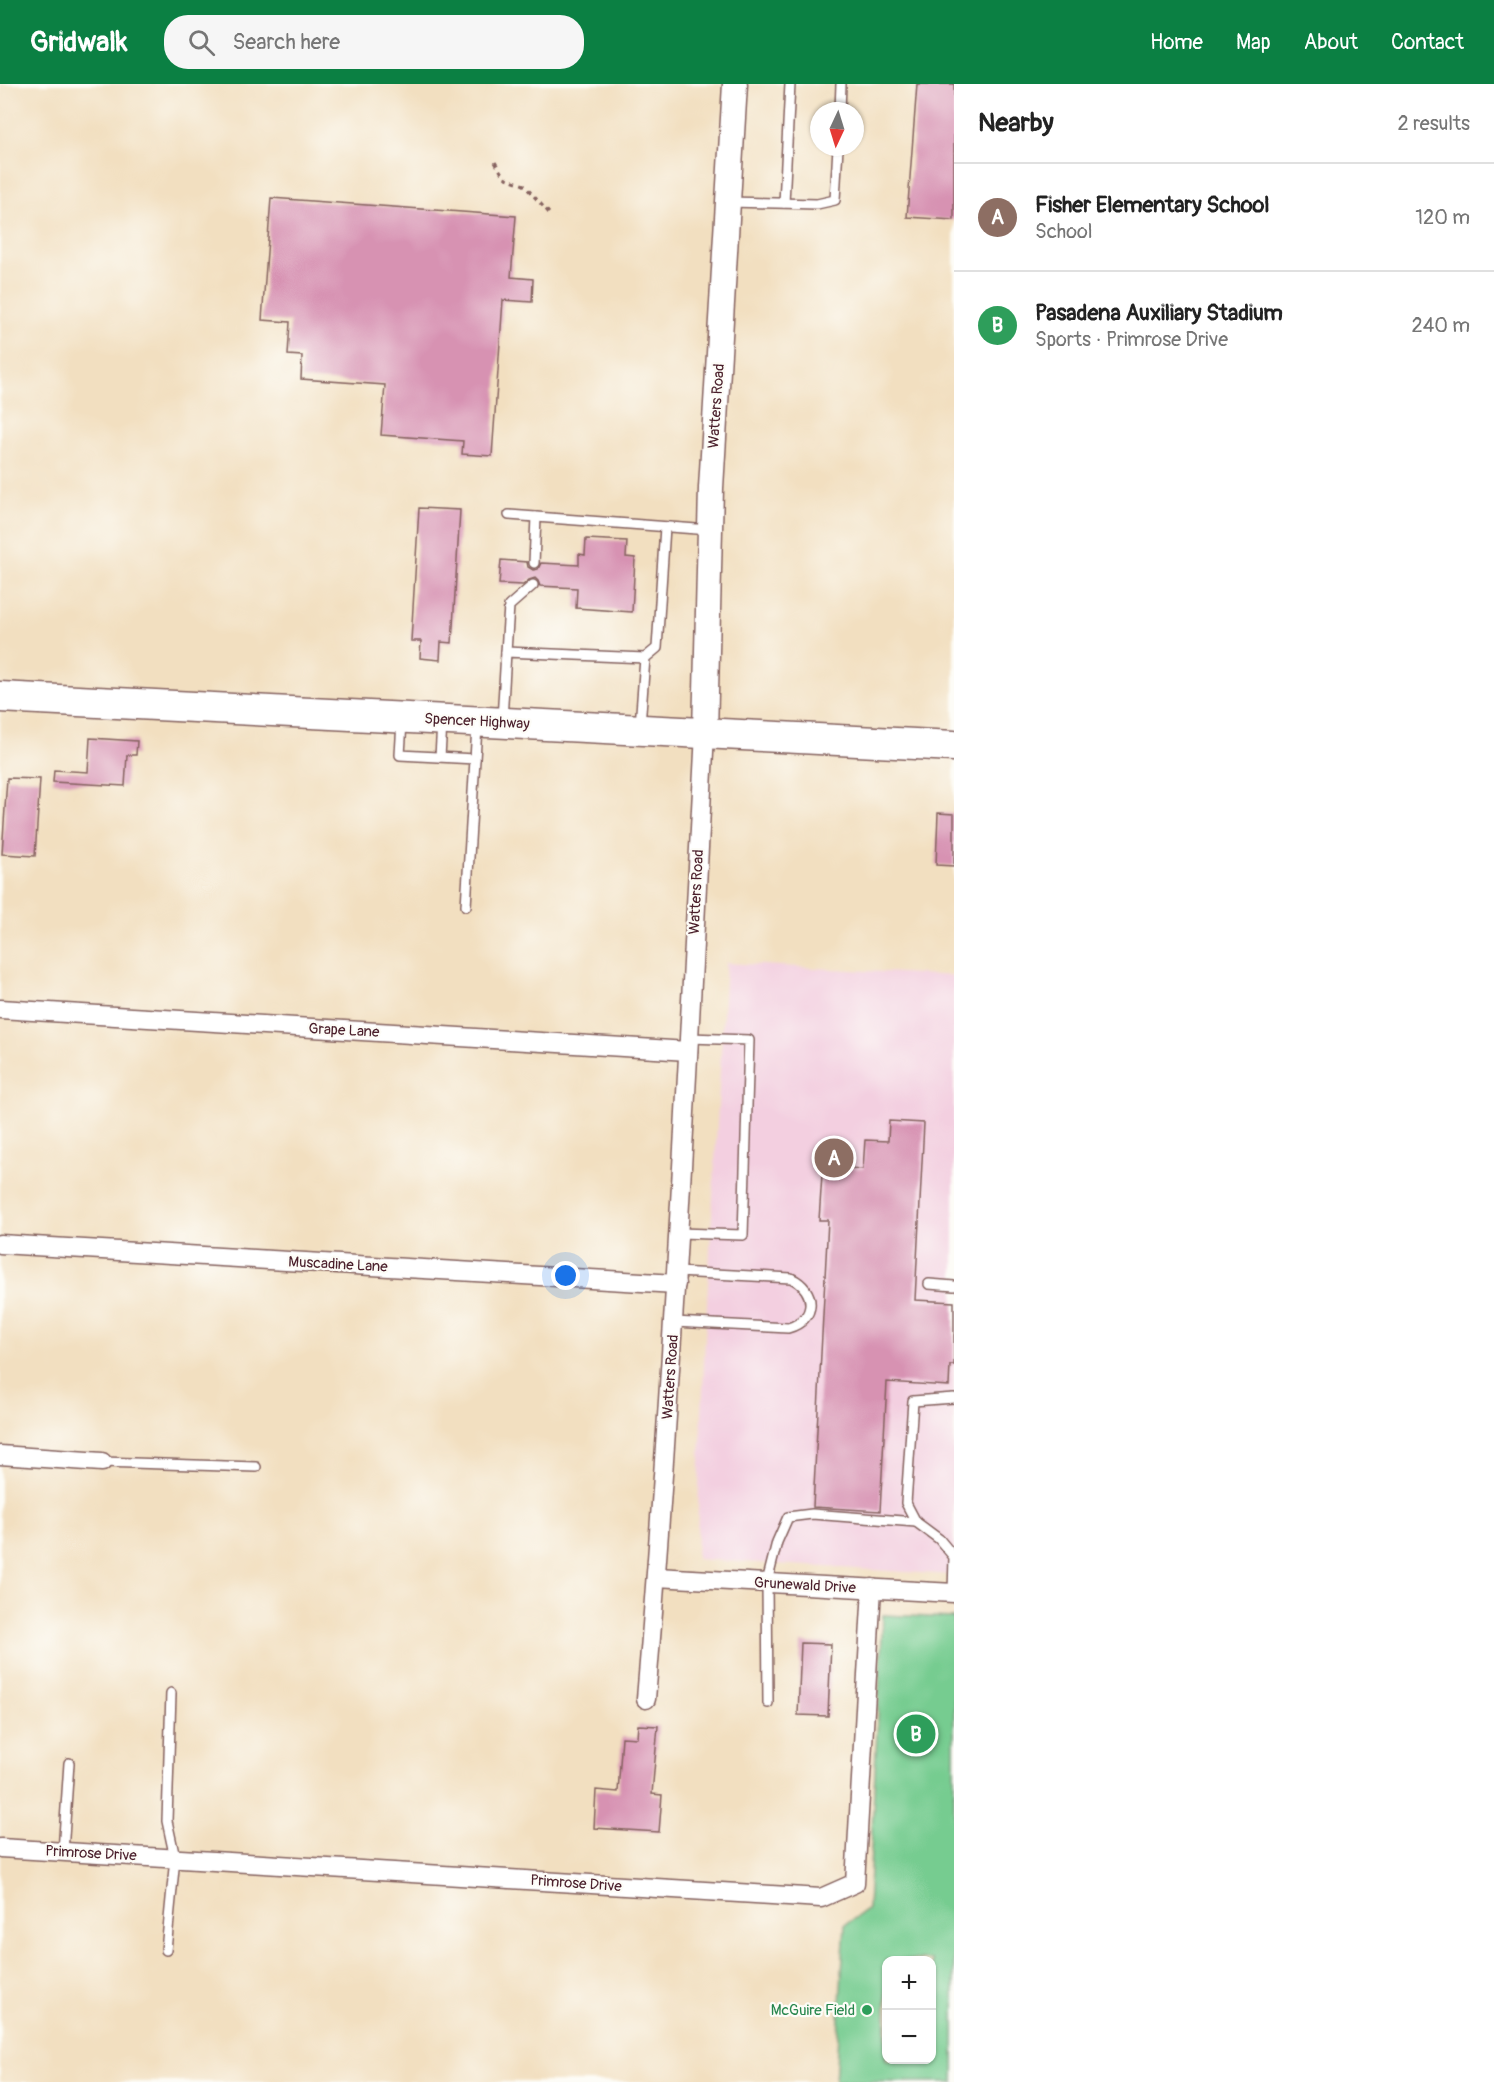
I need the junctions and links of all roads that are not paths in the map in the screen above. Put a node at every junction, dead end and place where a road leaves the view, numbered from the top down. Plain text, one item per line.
1 (735, 84) edge
2 (790, 84) edge
3 (841, 84) edge
4 (840, 102) edge
5 (837, 156) edge
6 (728, 202) junction
7 (784, 203) junction
8 (509, 515) dead end
9 (536, 517) junction
10 (665, 527) junction
11 (710, 530) junction
12 (534, 562) dead end
13 (533, 585) dead end
14 (506, 652) junction
15 (645, 658) junction
16 (0, 698) edge
17 (402, 717) junction
18 (442, 720) junction
19 (489, 722) junction
20 (640, 730) junction
21 (705, 733) junction
22 (954, 746) edge
23 (440, 757) junction
24 (475, 759) junction
25 (466, 906) dead end
26 (0, 1009) edge
27 (688, 1044) junction
28 (679, 1233) junction
29 (0, 1244) edge
30 (677, 1278) junction
31 (929, 1284) dead end
32 (954, 1286) edge
33 (674, 1322) junction
34 (954, 1398) edge
35 (0, 1455) edge
36 (102, 1462) joint
37 (256, 1467) dead end
38 (916, 1522) junction
39 (954, 1551) edge
40 (954, 1557) edge
41 (657, 1577) junction
42 (767, 1582) junction
43 (872, 1588) junction
44 (953, 1593) edge
45 (171, 1693) dead end
46 (646, 1699) dead end
47 (768, 1703) dead end
48 (69, 1762) dead end
49 (0, 1848) edge
50 (63, 1852) junction
51 (175, 1858) junction
52 (166, 1950) dead end

1 - 6 street, Watters Road
2 - 7 lane
3 - 4 lane
5 - 7 lane
6 - 7 lane
6 - 11 street, Watters Road
8 - 9 lane
9 - 10 lane
9 - 12 lane
10 - 11 lane
10 - 15 lane
11 - 21 street, Watters Road
13 - 14 lane
14 - 15 lane
14 - 19 lane
15 - 20 lane
16 - 17 main road, Spencer Highway
17 - 18 main road, Spencer Highway
17 - 23 lane
18 - 19 main road, Spencer Highway
18 - 23 lane
19 - 20 main road, Spencer Highway
19 - 24 lane
20 - 21 main road, Spencer Highway
21 - 22 main road, Spencer Highway
21 - 27 street, Watters Road
23 - 24 lane
24 - 25 lane
26 - 27 street, Grape Lane
27 - 28 street, Watters Road
27 - 28 lane
28 - 30 street, Watters Road
29 - 30 street, Muscadine Lane
30 - 33 street, Watters Road
30 - 33 lane
31 - 32 lane
33 - 41 street, Watters Road
34 - 38 lane
35 - 36 street
36 - 37 lane
38 - 40 lane
38 - 42 lane
39 - 40 lane
40 - 44 lane
41 - 42 street, Grunewald Drive
41 - 46 street, Watters Road
42 - 43 street, Grunewald Drive
42 - 47 lane
43 - 44 street, Grunewald Drive
43 - 51 street, Primrose Drive
45 - 51 lane
48 - 50 lane
49 - 50 street, Primrose Drive
50 - 51 street, Primrose Drive
51 - 52 lane

